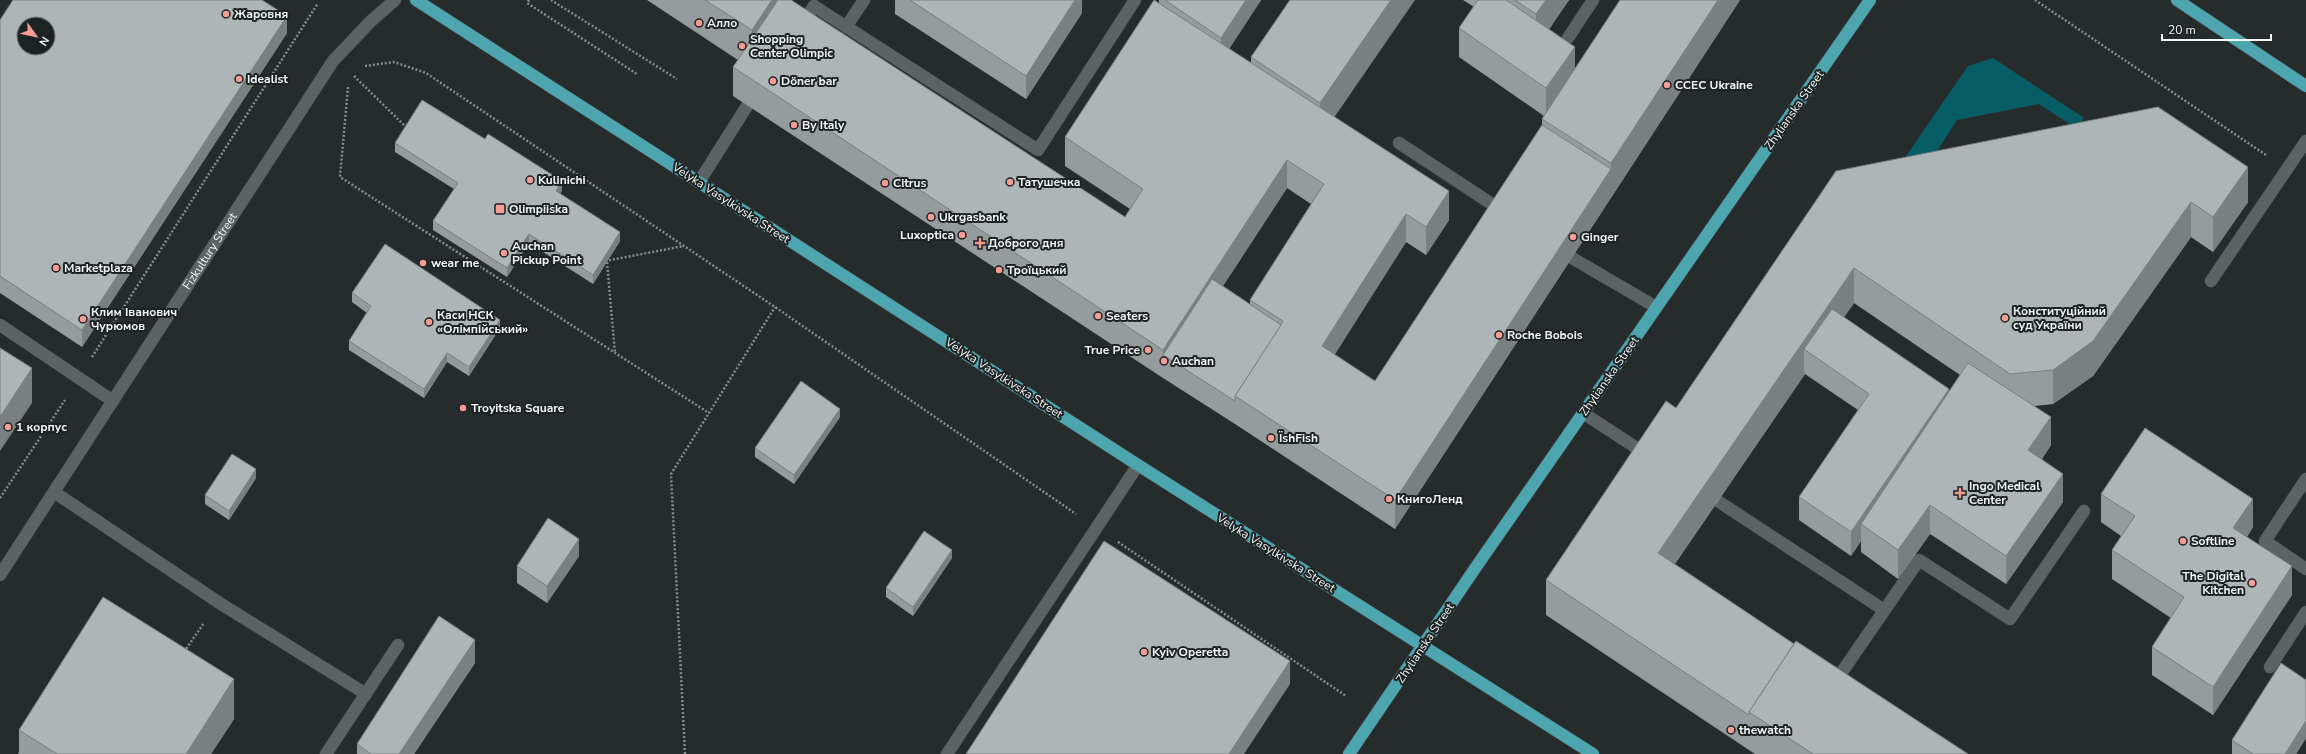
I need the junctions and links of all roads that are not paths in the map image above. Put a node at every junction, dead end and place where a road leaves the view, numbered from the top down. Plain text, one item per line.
1 (395, 0) edge
2 (416, 0) edge
3 (864, 0) edge
4 (1135, 0) edge
5 (1593, 0) edge
6 (1870, 0) edge
7 (2177, 0) edge
8 (846, 27) junction
9 (797, 33) edge
10 (1568, 38) dead end
11 (2306, 86) edge
12 (748, 106) edge
13 (2306, 141) edge
14 (1399, 143) dead end
15 (699, 182) junction
16 (1504, 212) edge
17 (1572, 258) edge
18 (2211, 281) dead end
19 (1656, 307) junction
20 (0, 325) edge
21 (113, 401) junction
22 (1583, 413) junction
23 (1652, 458) edge
24 (1138, 465) junction
25 (2306, 479) edge
26 (1692, 484) edge
27 (54, 492) junction
28 (2084, 511) dead end
29 (2306, 569) edge
30 (0, 575) edge
31 (1884, 610) junction
32 (2306, 612) edge
33 (398, 645) dead end
34 (1424, 646) junction
35 (2270, 667) dead end
36 (366, 694) junction
37 (1825, 698) edge
38 (326, 754) edge
39 (947, 754) edge
40 (1349, 754) edge
41 (1593, 754) edge

1 - 21 street, Fizkultury Street
2 - 15 main road, Velyka Vasylkivska Street
3 - 8 street
4 - 8 street
5 - 10 street
6 - 19 main road, Zhylianska Street
7 - 11 main road
8 - 9 street
12 - 15 street
13 - 18 street
14 - 16 street
15 - 24 main road, Velyka Vasylkivska Street
17 - 19 street
19 - 22 main road, Zhylianska Street
20 - 21 street
21 - 27 street, Fizkultury Street
22 - 23 street
22 - 34 main road, Zhylianska Street
24 - 34 main road, Velyka Vasylkivska Street
24 - 39 street
25 - 29 street
26 - 31 street
27 - 30 street, Fizkultury Street
27 - 36 street
28 - 31 street
31 - 37 street
32 - 35 street
33 - 36 street
34 - 40 main road, Zhylianska Street
34 - 41 main road, Velyka Vasylkivska Street
36 - 38 street

